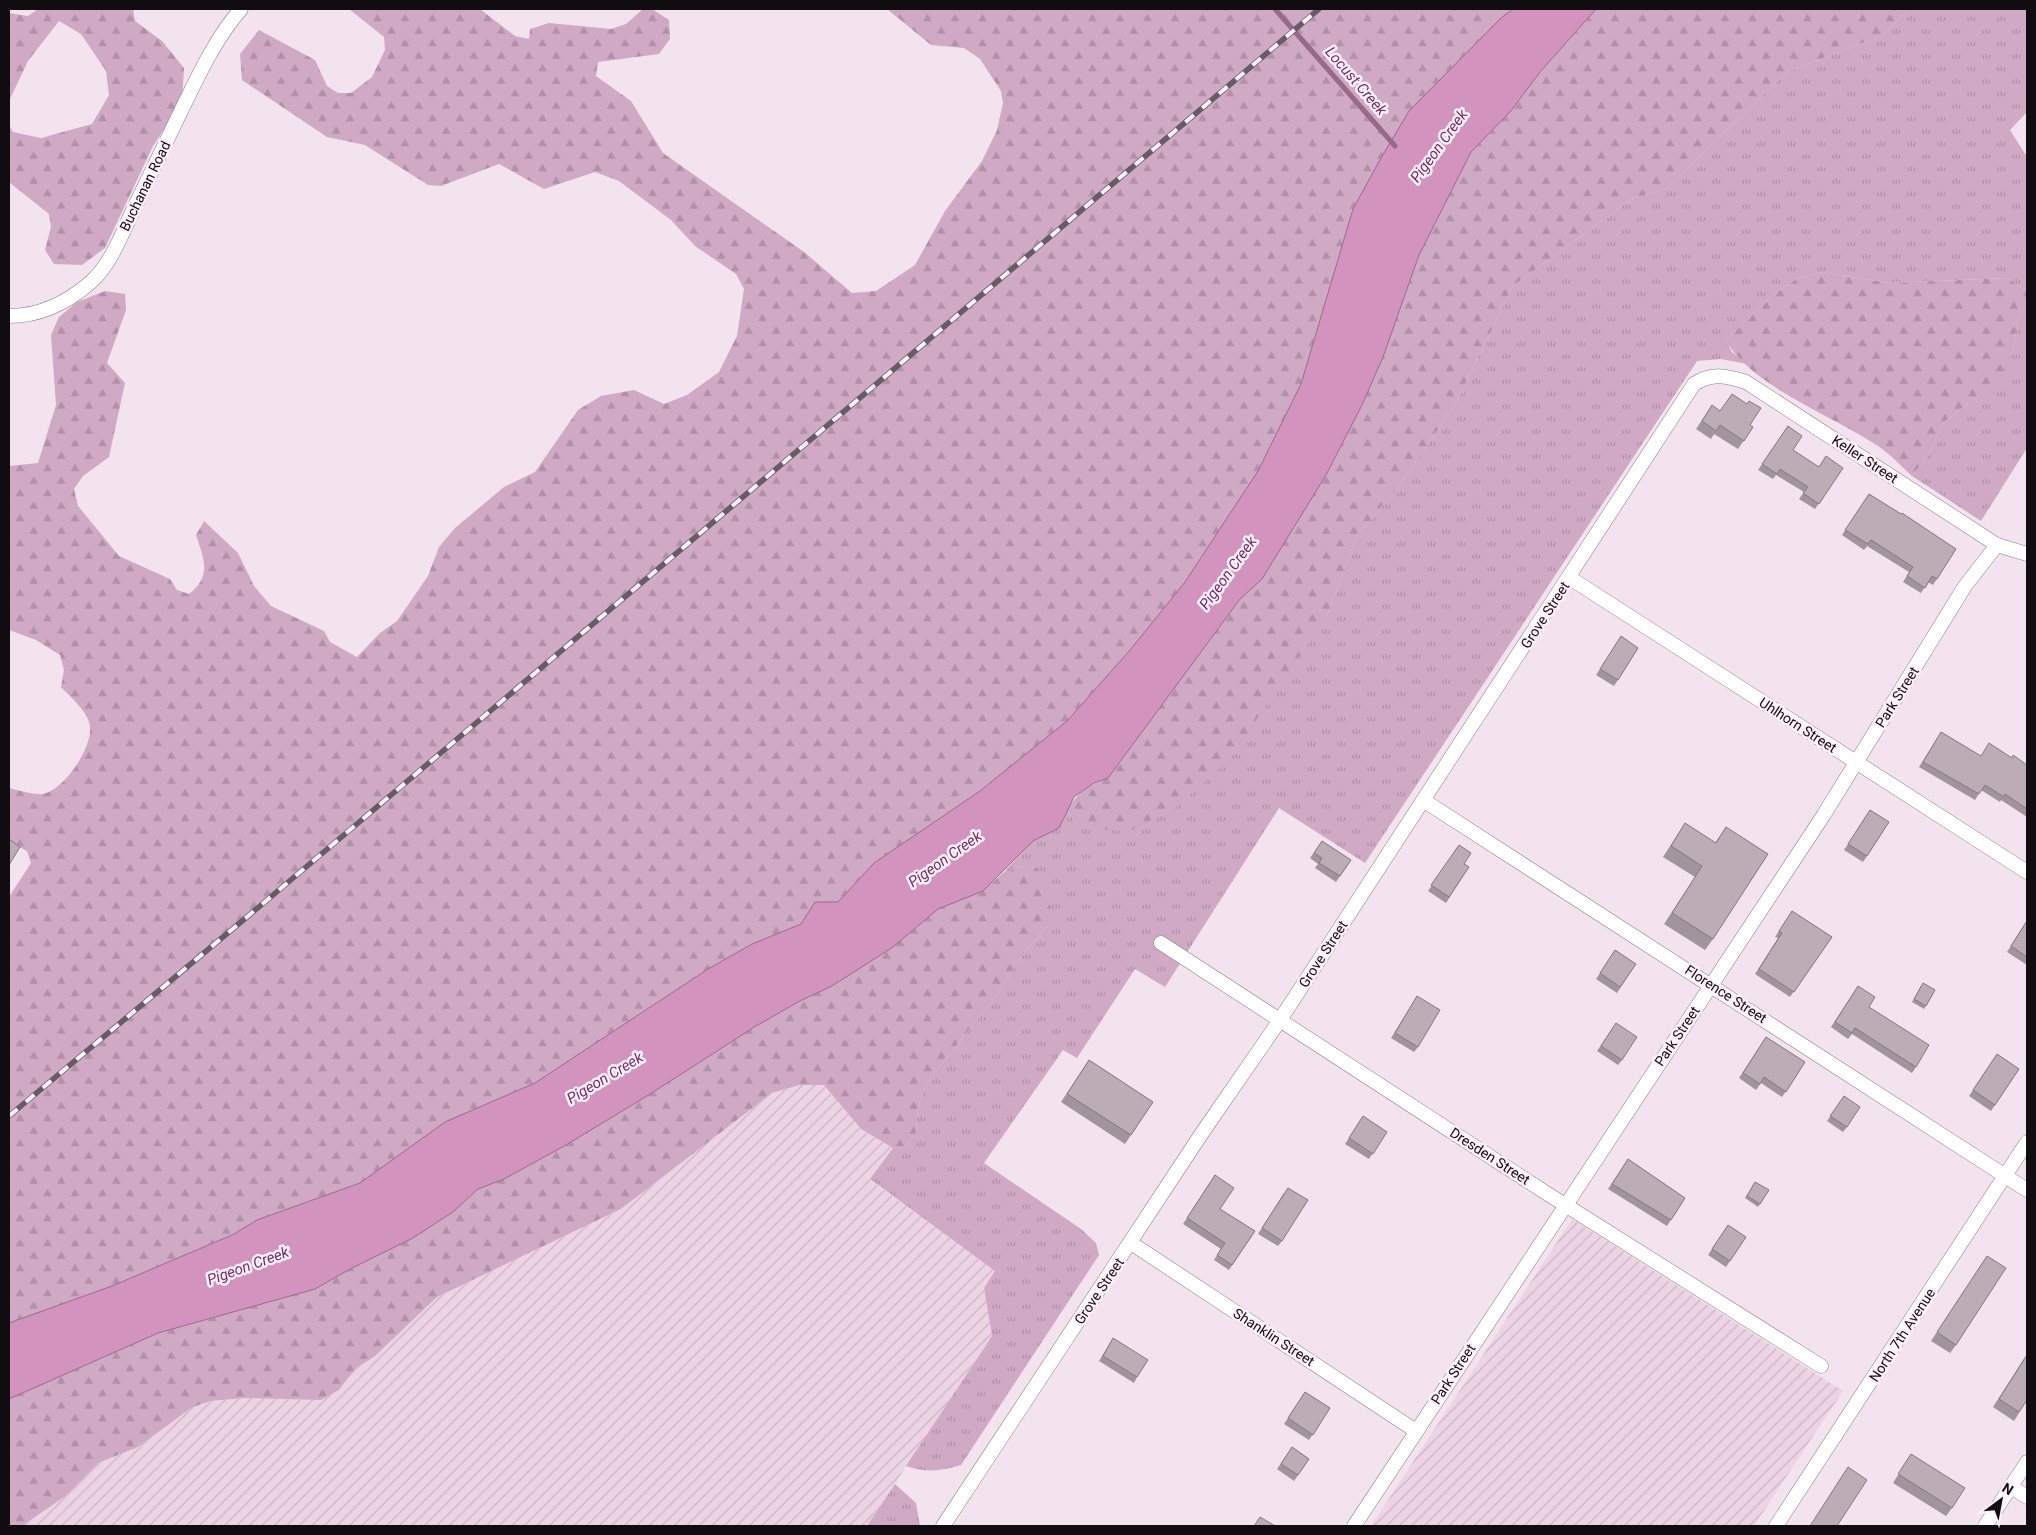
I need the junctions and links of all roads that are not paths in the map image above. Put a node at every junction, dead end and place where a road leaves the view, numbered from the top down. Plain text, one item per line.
1 (241, 9) edge
2 (9, 316) edge
3 (1700, 380) joint
4 (1997, 545) junction
5 (2027, 554) edge
6 (1570, 578) junction
7 (1856, 761) junction
8 (1423, 800) junction
9 (2027, 872) edge
10 (1161, 943) dead end
11 (1711, 985) junction
12 (1280, 1020) junction
13 (2027, 1142) edge
14 (2005, 1176) junction
15 (2027, 1190) edge
16 (1567, 1204) junction
17 (1131, 1243) junction
18 (1821, 1366) dead end
19 (1416, 1431) junction
20 (2027, 1462) edge
21 (2011, 1487) junction
22 (2027, 1498) edge
23 (943, 1526) edge
24 (1354, 1526) edge
25 (1776, 1526) edge
26 (1984, 1526) edge

1 - 2 street, Buchanan Road
3 - 4 street, Keller Street
3 - 6 street, Grove Street
4 - 5 street, Keller Street
4 - 7 street, Park Street
6 - 7 street, Uhlhorn Street
6 - 8 street, Grove Street
7 - 9 street, Uhlhorn Street
7 - 11 street, Park Street
8 - 11 street, Florence Street
8 - 12 street, Grove Street
10 - 12 street, Dresden Street
11 - 14 street, Florence Street
11 - 16 street, Park Street
12 - 16 street, Dresden Street
12 - 17 street, Grove Street
13 - 14 street, North 7th Avenue
14 - 15 street, Florence Street
14 - 25 street, North 7th Avenue
16 - 18 street, Dresden Street
16 - 19 street, Park Street
17 - 19 street, Shanklin Street
17 - 23 street, Grove Street
19 - 24 street, Park Street
20 - 21 street
21 - 22 street
21 - 26 street

